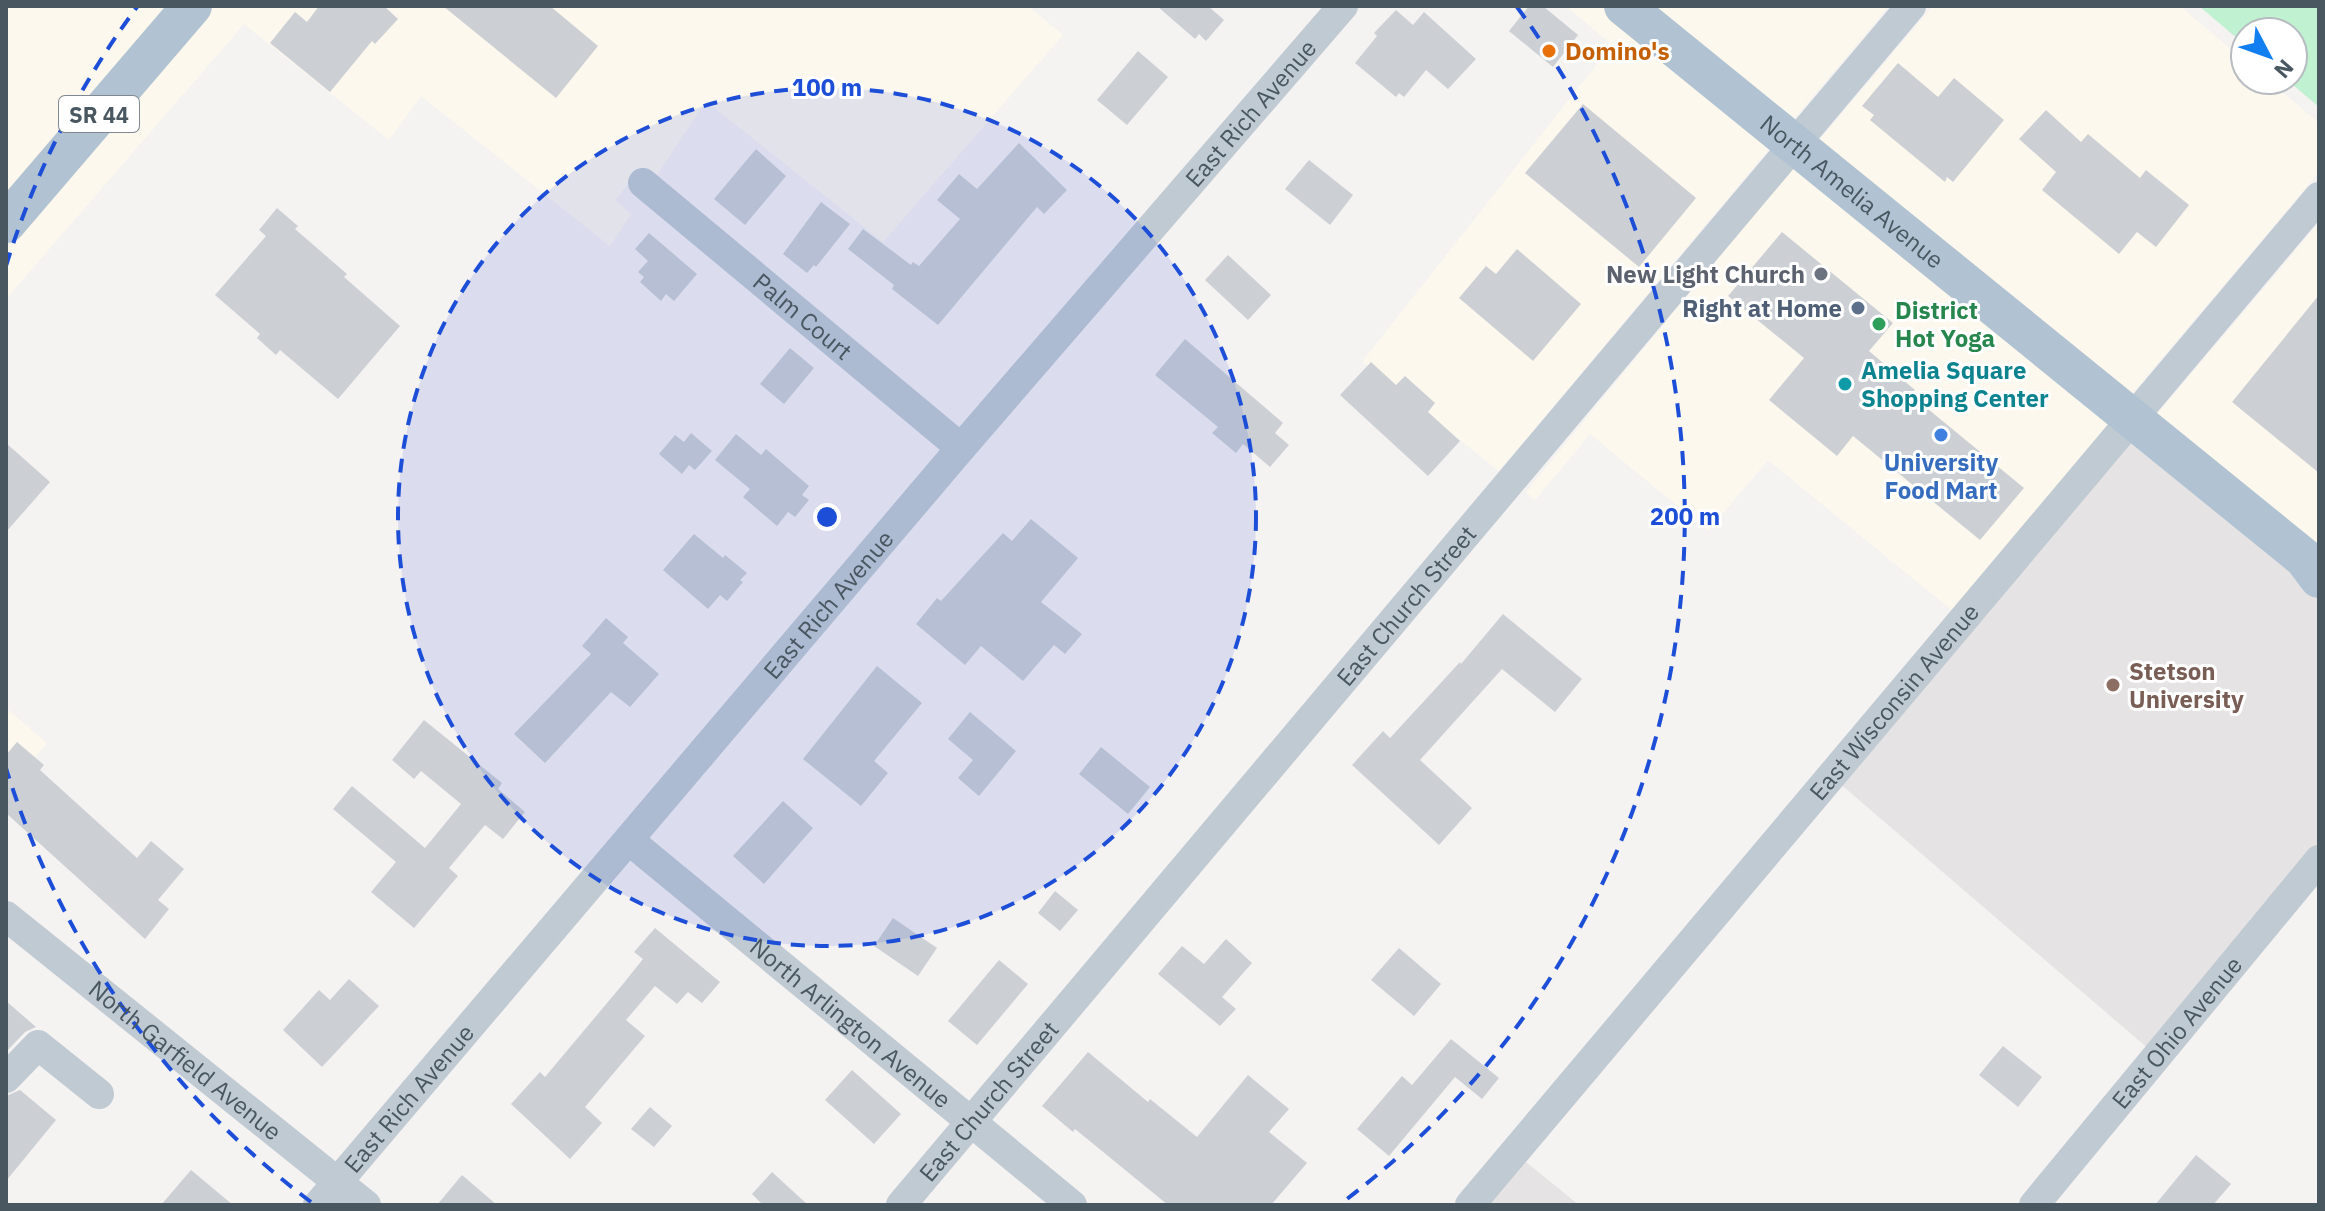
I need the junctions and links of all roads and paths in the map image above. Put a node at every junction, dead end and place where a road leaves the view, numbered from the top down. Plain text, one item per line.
1 (192, 6) edge
2 (1343, 6) edge
3 (1624, 6) edge
4 (1911, 6) edge
5 (1795, 144) junction
6 (643, 183) dead end
7 (2319, 197) edge
8 (6, 223) edge
9 (2132, 419) junction
10 (961, 448) junction
11 (2314, 566) edge
12 (630, 841) junction
13 (2319, 860) edge
14 (6, 916) edge
15 (6, 1078) edge
16 (99, 1094) dead end
17 (972, 1122) junction
18 (338, 1181) junction
19 (318, 1205) edge
20 (366, 1205) edge
21 (901, 1205) edge
22 (1072, 1205) edge
23 (1470, 1205) edge
24 (2034, 1205) edge

1 - 8 main road, SR 44
2 - 10 street, East Rich Avenue
3 - 5 main road, North Amelia Avenue
4 - 5 street, East Church Street
5 - 9 main road, North Amelia Avenue
5 - 17 street, East Church Street
6 - 10 street, Palm Court
7 - 9 street, East Wisconsin Avenue
9 - 11 main road, North Amelia Avenue
9 - 23 street, East Wisconsin Avenue
10 - 12 street, East Rich Avenue
12 - 17 street, North Arlington Avenue
12 - 18 street, East Rich Avenue
13 - 24 street, East Ohio Avenue
14 - 18 street, North Garfield Avenue
15 - 16 street
17 - 21 street, East Church Street
17 - 22 street, North Arlington Avenue
18 - 19 street, East Rich Avenue
18 - 20 street, North Garfield Avenue

